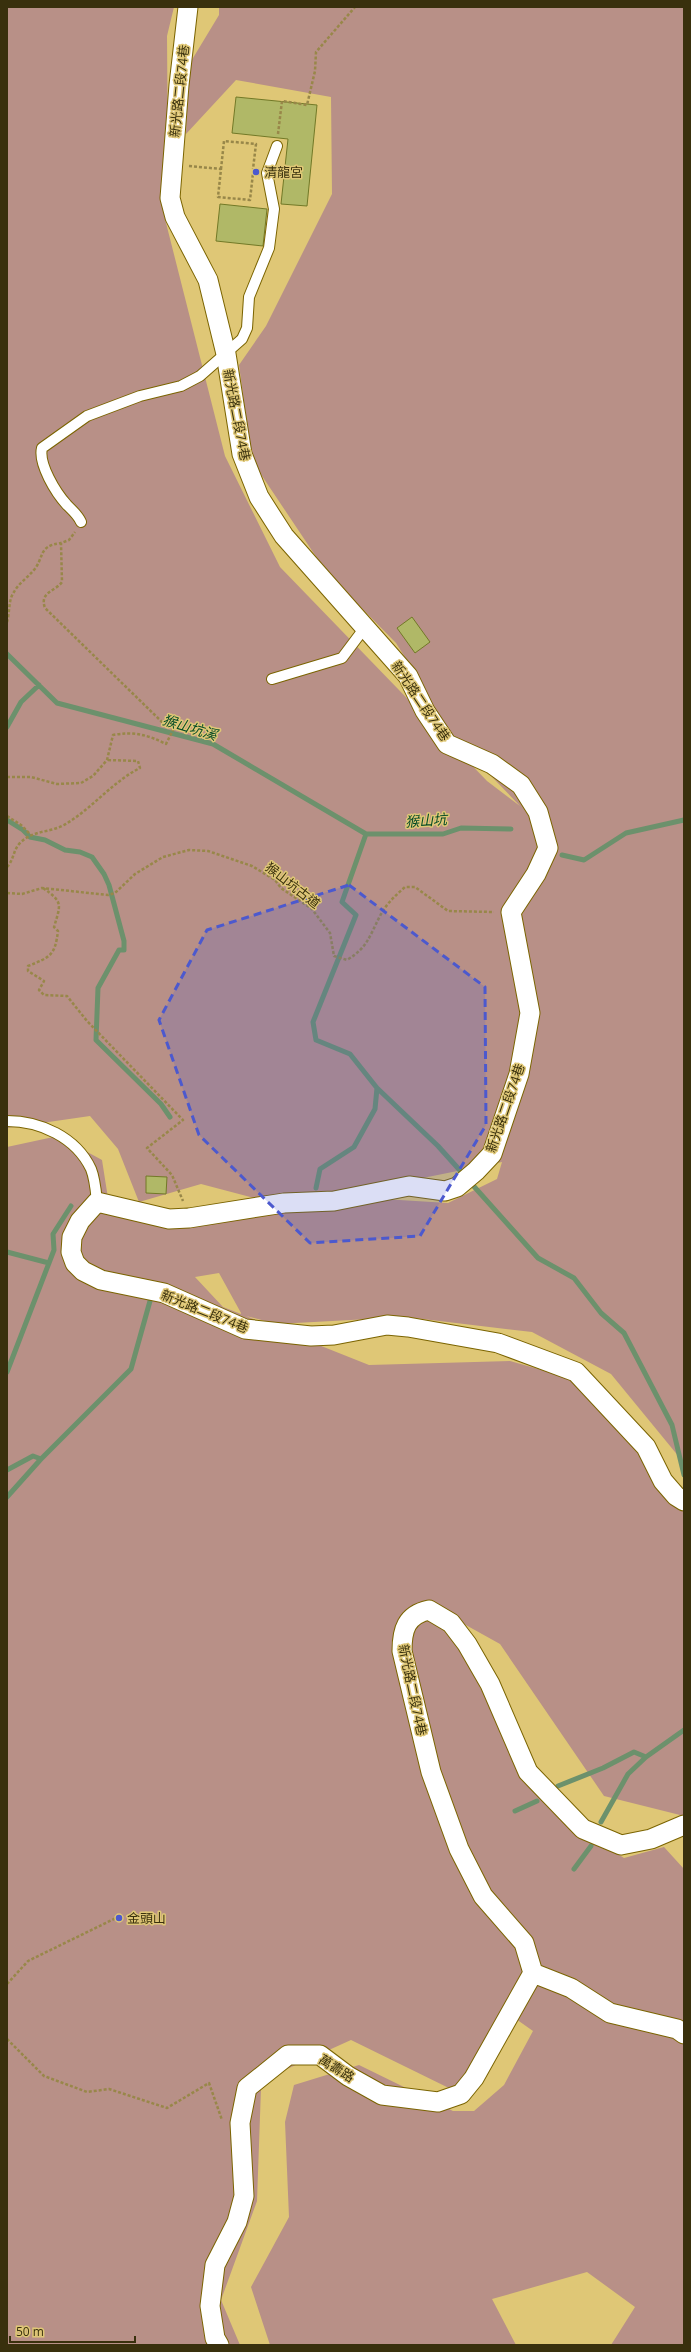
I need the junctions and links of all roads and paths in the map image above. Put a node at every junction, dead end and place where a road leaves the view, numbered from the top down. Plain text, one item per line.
1 (188, 7) edge
2 (354, 7) edge
3 (277, 146) joint
4 (172, 164) junction
5 (221, 169) junction
6 (253, 172) junction
7 (267, 173) junction
8 (226, 354) junction
9 (81, 522) joint
10 (61, 542) junction
11 (7, 622) edge
12 (366, 626) junction
13 (272, 679) dead end
14 (106, 760) junction
15 (7, 777) edge
16 (7, 816) edge
17 (30, 834) junction
18 (7, 867) edge
19 (42, 888) junction
20 (7, 893) edge
21 (511, 912) junction
22 (7, 1121) edge
23 (98, 1202) junction
24 (189, 1218) junction
25 (684, 1501) edge
26 (684, 1825) edge
27 (118, 1917) dead end
28 (533, 1973) junction
29 (7, 1984) edge
30 (684, 2034) edge
31 (7, 2039) edge
32 (229, 2120) dead end
33 (219, 2345) edge

1 - 4 street, 新光路二段74巷
2 - 3 path
3 - 7 lane
4 - 5 path
4 - 8 street, 新光路二段74巷
5 - 6 path
5 - 6 path
6 - 7 path
7 - 8 lane
8 - 9 lane
8 - 12 street, 新光路二段74巷
9 - 10 path
10 - 11 path
10 - 14 path
12 - 13 lane
12 - 21 street, 新光路二段74巷
14 - 15 path
14 - 17 path
16 - 17 path
17 - 18 path
19 - 20 path, 猴山坑古道
19 - 21 path, 猴山坑古道
19 - 24 path
21 - 24 street, 新光路二段74巷
22 - 23 lane
23 - 24 street, 新光路二段74巷
23 - 25 street, 新光路二段74巷
26 - 28 street, 新光路二段74巷
27 - 29 path
28 - 30 street
28 - 33 street, 萬壽路
31 - 32 path

